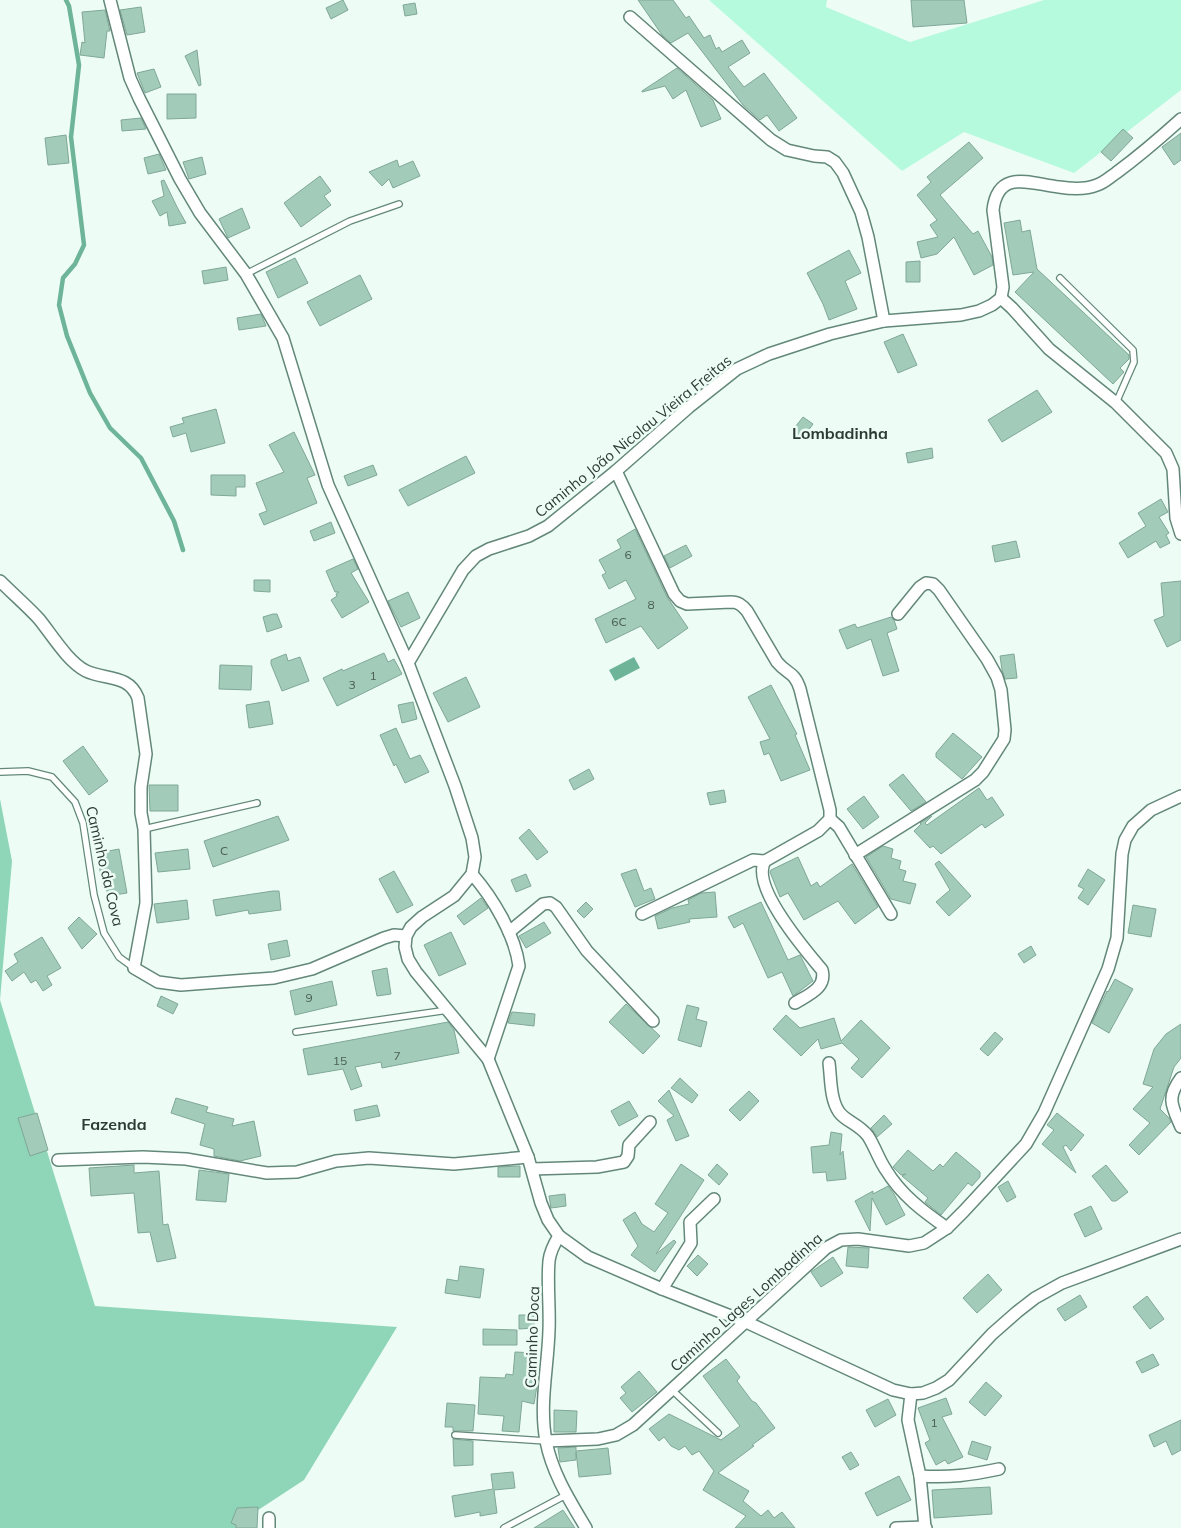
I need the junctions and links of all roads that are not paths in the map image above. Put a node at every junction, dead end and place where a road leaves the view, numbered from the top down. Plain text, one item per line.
1 (110, 0) edge
2 (630, 17) dead end
3 (1181, 119) edge
4 (399, 204) dead end
5 (246, 274) junction
6 (1060, 278) dead end
7 (1000, 298) junction
8 (884, 321) junction
9 (1116, 403) junction
10 (616, 471) junction
11 (1181, 534) edge
12 (0, 582) edge
13 (898, 614) dead end
14 (408, 663) junction
15 (0, 772) edge
16 (1181, 796) edge
17 (257, 803) dead end
18 (830, 819) junction
19 (144, 829) junction
20 (855, 855) junction
21 (765, 861) junction
22 (472, 874) junction
23 (642, 914) dead end
24 (891, 914) dead end
25 (509, 932) junction
26 (406, 936) junction
27 (134, 968) junction
28 (795, 1003) dead end
29 (448, 1010) junction
30 (654, 1020) dead end
31 (296, 1032) dead end
32 (488, 1059) junction
33 (828, 1063) dead end
34 (1181, 1078) edge
35 (650, 1122) dead end
36 (1181, 1126) edge
37 (528, 1157) junction
38 (58, 1160) dead end
39 (532, 1169) junction
40 (714, 1199) dead end
41 (947, 1228) junction
42 (559, 1236) junction
43 (1181, 1239) edge
44 (662, 1289) junction
45 (746, 1322) junction
46 (672, 1390) junction
47 (911, 1394) junction
48 (718, 1433) dead end
49 (455, 1435) dead end
50 (546, 1441) junction
51 (999, 1469) dead end
52 (920, 1476) junction
53 (566, 1494) junction
54 (504, 1528) edge
55 (586, 1528) edge
56 (896, 1528) edge
57 (926, 1528) edge

1 - 5 street
2 - 8 street
3 - 7 street
4 - 5 lane
5 - 14 street
6 - 9 lane
7 - 8 street, Caminho João Nicolau Vieira Freitas
7 - 9 street
8 - 10 street, Caminho João Nicolau Vieira Freitas
9 - 11 street
10 - 14 street, Caminho João Nicolau Vieira Freitas
10 - 18 street
12 - 19 street
13 - 20 street
14 - 22 street
15 - 27 lane, Caminho da Cova
16 - 41 street, Caminho Lages Lombadinha
17 - 19 lane
18 - 20 street
18 - 21 street
19 - 27 street
20 - 24 street
21 - 23 street
21 - 28 street
22 - 25 street
22 - 26 street
25 - 30 street
25 - 32 street
26 - 27 street, Caminho da Cova
26 - 29 street
29 - 31 lane
29 - 32 street
32 - 37 street
33 - 41 street
34 - 36 street
35 - 39 street
37 - 38 street
37 - 39 street
39 - 42 street
40 - 44 street
41 - 45 street, Caminho Lages Lombadinha
42 - 44 street
42 - 50 street, Caminho Doca
43 - 47 street
44 - 45 street
45 - 46 street, Caminho Lages Lombadinha
45 - 47 street
46 - 48 lane
46 - 50 street, Caminho Lages Lombadinha
47 - 52 street
49 - 50 lane
50 - 53 street, Caminho Doca
51 - 52 street
52 - 57 street
53 - 54 lane
53 - 55 street, Caminho Doca
56 - 57 street

